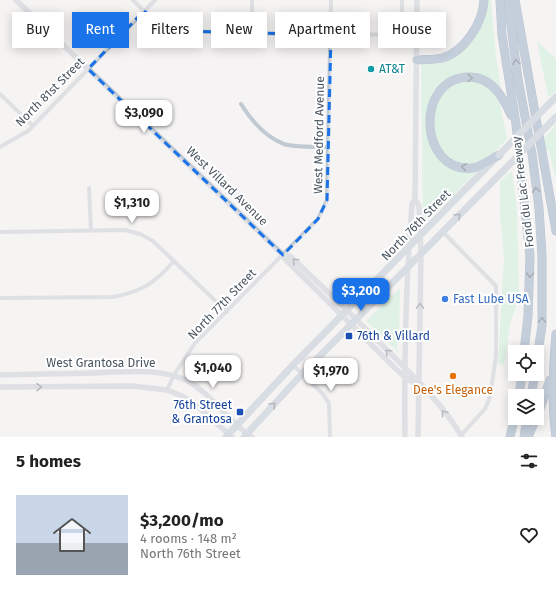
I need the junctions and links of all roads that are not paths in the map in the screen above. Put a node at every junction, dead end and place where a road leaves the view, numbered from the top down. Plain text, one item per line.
1 (16, 0) edge
2 (133, 0) edge
3 (155, 0) edge
4 (252, 0) edge
5 (331, 0) edge
6 (402, 0) edge
7 (417, 0) edge
8 (484, 0) edge
9 (500, 0) edge
10 (509, 0) edge
11 (515, 0) edge
12 (144, 11) junction
13 (252, 12) edge
14 (331, 12) edge
15 (402, 12) edge
16 (417, 12) edge
17 (211, 31) edge
18 (331, 48) edge
19 (417, 48) edge
20 (417, 60) junction
21 (88, 69) junction
22 (0, 94) edge
23 (556, 97) edge
24 (241, 104) dead end
25 (554, 119) edge
26 (516, 124) junction
27 (33, 126) junction
28 (328, 147) junction
29 (0, 148) edge
30 (499, 154) junction
31 (546, 171) junction
32 (88, 188) dead end
33 (556, 188) edge
34 (415, 198) junction
35 (91, 230) junction
36 (556, 231) edge
37 (0, 232) edge
38 (443, 232) junction
39 (420, 237) junction
40 (409, 248) junction
41 (421, 254) junction
42 (283, 255) junction
43 (174, 261) junction
44 (409, 266) junction
45 (0, 298) edge
46 (227, 312) junction
47 (345, 313) junction
48 (354, 322) junction
49 (556, 334) edge
50 (525, 345) edge
51 (539, 345) edge
52 (293, 365) junction
53 (405, 368) junction
54 (553, 373) junction
55 (302, 374) junction
56 (0, 375) edge
57 (174, 376) junction
58 (405, 377) junction
59 (419, 384) junction
60 (0, 387) edge
61 (166, 390) junction
62 (544, 398) edge
63 (237, 425) junction
64 (513, 425) edge
65 (526, 425) edge
66 (533, 425) edge
67 (229, 436) edge
68 (248, 436) edge
69 (461, 436) edge
70 (330, 437) edge
71 (405, 437) edge
72 (418, 437) edge
73 (510, 437) edge
74 (524, 437) edge
75 (528, 437) edge
76 (556, 437) edge

1 - 21 street, West Villard Avenue
2 - 12 street
3 - 12 street, North 81st Street
4 - 13 street
5 - 14 street, West Medford Avenue
6 - 15 street
7 - 16 street
8 - 20 highway
9 - 26 highway, Fond du Lac Freeway
51 -> 10 highway, Fond du Lac Freeway
11 - 31 highway
12 - 17 street
12 - 21 street, North 81st Street
18 - 28 street, West Medford Avenue
19 - 20 street
20 - 34 street
21 - 27 street, North 81st Street
21 - 42 street, West Villard Avenue
22 - 27 street
23 - 30 main road, North 76th Street, bridge
24 - 28 street
38 -> 25 main road, North 76th Street, bridge
30 -> 26 highway
26 -> 50 highway, Fond du Lac Freeway
27 - 29 street, North 81st Street
28 - 42 street, West Medford Avenue
30 - 39 main road, North 76th Street
31 - 33 highway
31 - 36 highway
32 - 35 street
34 - 39 street
34 - 40 street
35 - 37 street
35 - 43 street
38 - 41 main road, North 76th Street
38 - 69 street
39 - 40 main road, North 76th Street
39 - 41 street
40 - 44 street
40 - 47 main road, North 76th Street
41 - 44 main road, North 76th Street
59 -> 41 street
42 - 46 street, North 77th Street
42 - 47 street, West Villard Avenue
43 - 45 street
43 - 46 street
44 - 48 main road, North 76th Street
44 - 53 street
46 - 57 street, North 77th Street
47 - 48 street, West Villard Avenue
47 - 52 main road, North 76th Street
53 -> 48 street, West Villard Avenue
48 - 55 main road, North 76th Street
48 - 58 street, West Villard Avenue
49 - 54 highway
52 - 55 street
52 - 63 main road, North 76th Street
53 - 58 street
53 - 59 street, West Villard Avenue
54 - 62 highway
54 - 76 highway
68 -> 55 main road, North 76th Street
55 - 70 street
56 - 57 street, West Grantosa Drive
57 - 61 street, North 77th Street
57 - 63 street, West Grantosa Drive
58 - 59 street, West Villard Avenue
58 - 71 street
69 -> 59 street, West Villard Avenue
59 - 72 street
60 -> 61 street, West Grantosa Drive
61 - 67 street, West Grantosa Drive
63 - 67 main road, North 76th Street
63 - 68 street, West Grantosa Drive
64 - 73 highway
65 - 74 highway
66 - 75 highway

